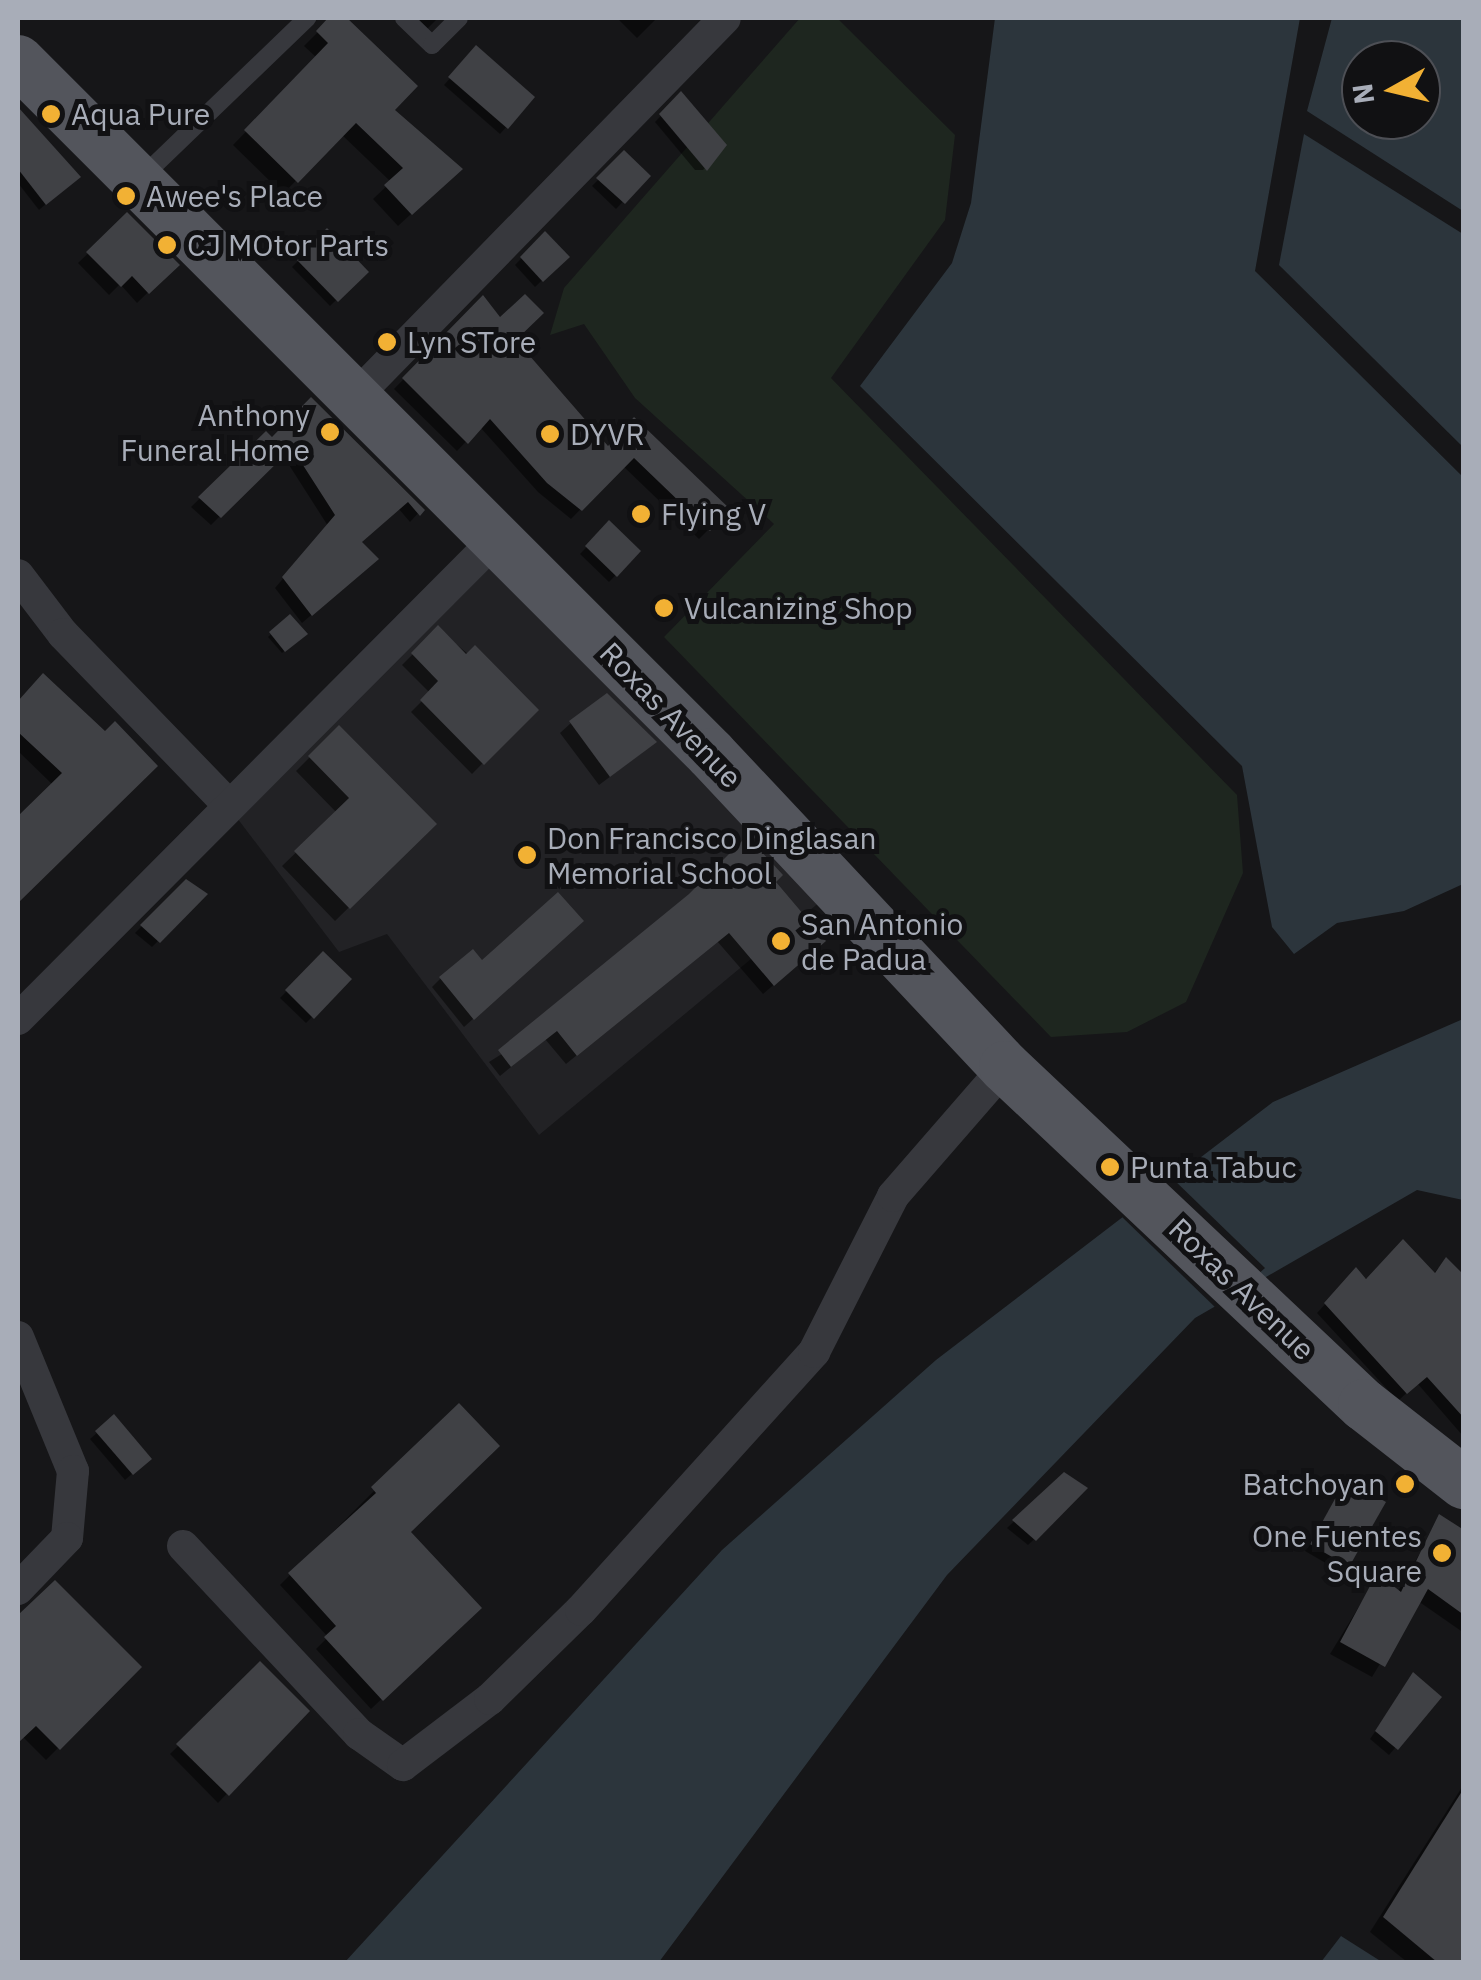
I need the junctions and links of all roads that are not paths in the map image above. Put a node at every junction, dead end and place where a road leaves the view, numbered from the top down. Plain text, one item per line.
1 (308, 18) edge
2 (404, 18) edge
3 (459, 18) edge
4 (724, 18) edge
5 (18, 61) edge
6 (137, 182) junction
7 (353, 399) junction
8 (497, 538) junction
9 (18, 574) edge
10 (226, 803) junction
11 (18, 1020) edge
12 (1005, 1067) junction
13 (18, 1337) edge
14 (1464, 1483) edge
15 (182, 1546) dead end
16 (18, 1588) edge

1 - 6 lane
2 - 3 lane
4 - 7 street
5 - 6 main road, Roxas Avenue
6 - 7 main road, Roxas Avenue
7 - 8 main road, Roxas Avenue
8 - 10 street
8 - 12 main road, Roxas Avenue
9 - 10 street
10 - 11 street
12 - 14 main road, Roxas Avenue
12 - 15 street
13 - 16 street

